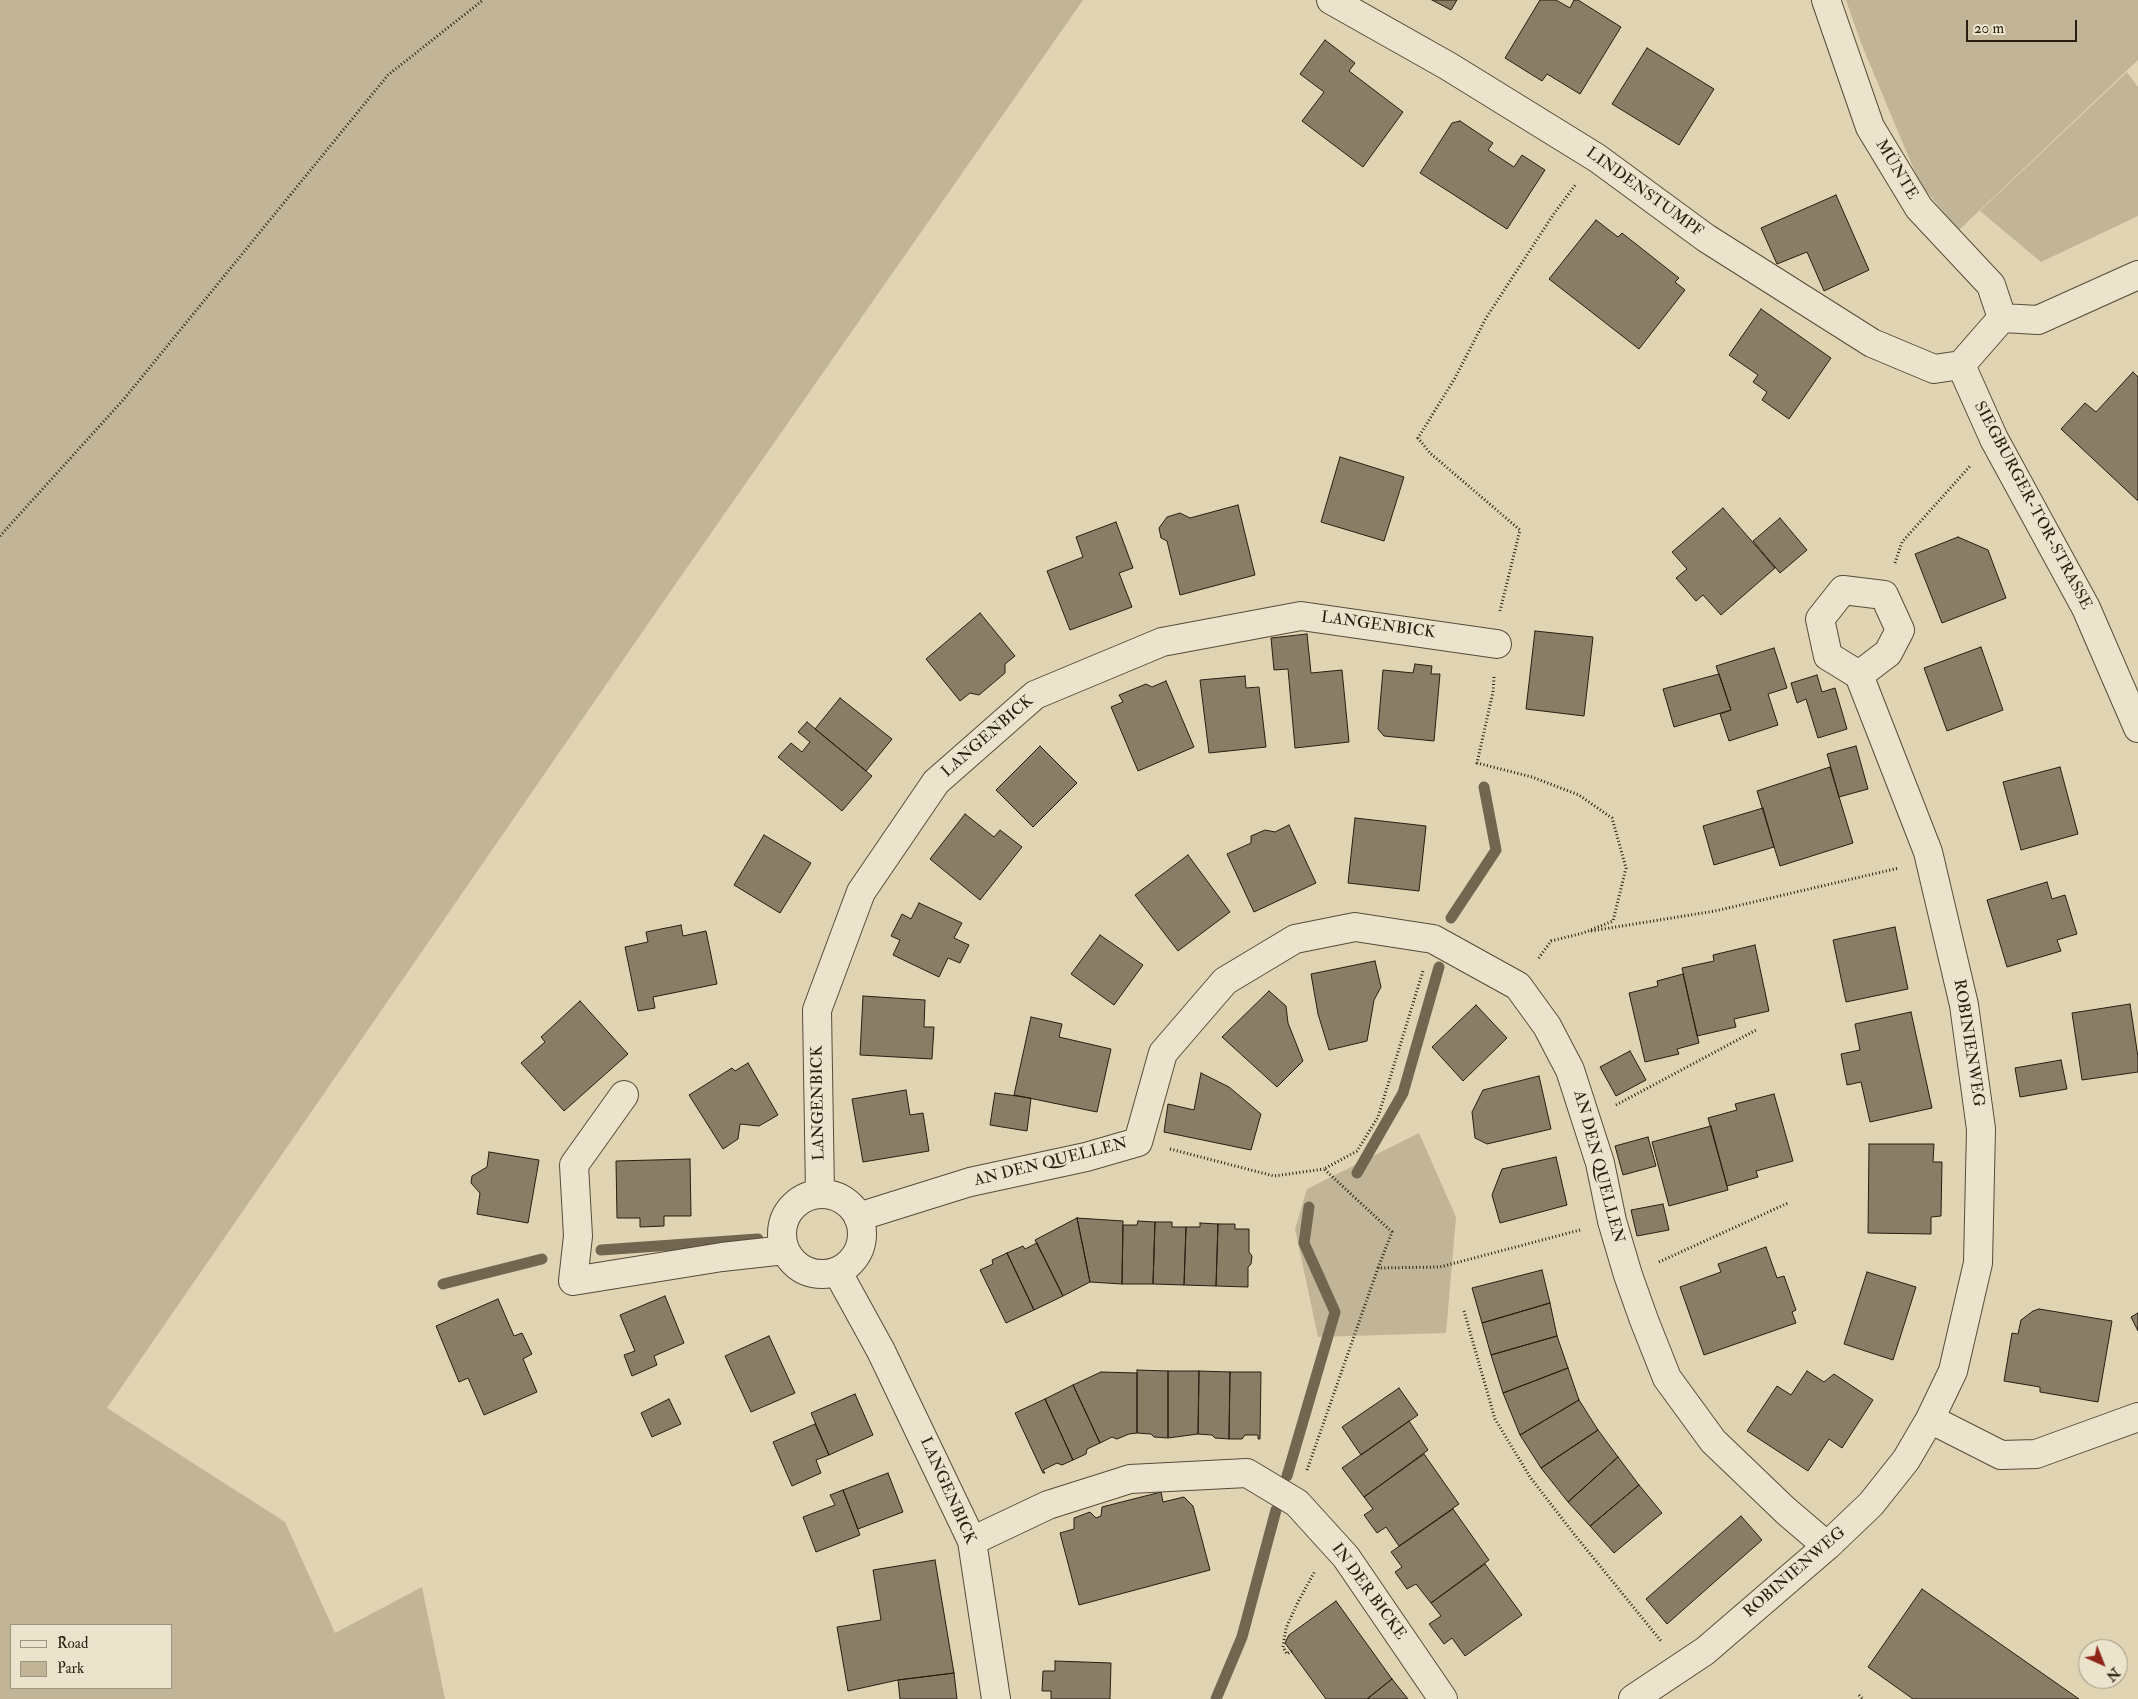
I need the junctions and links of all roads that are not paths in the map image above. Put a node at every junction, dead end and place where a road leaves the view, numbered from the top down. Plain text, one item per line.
1 (1331, 0) edge
2 (1826, 0) edge
3 (2138, 275) edge
4 (2002, 318) junction
5 (1961, 365) junction
6 (1497, 644) road end
7 (1859, 675) junction
8 (2138, 728) edge
9 (624, 1094) dead end
10 (820, 1193) junction
11 (858, 1217) junction
12 (785, 1250) junction
13 (837, 1271) junction
14 (2138, 1416) edge
15 (1930, 1419) junction
16 (972, 1540) junction
17 (1827, 1546) junction
18 (996, 1699) edge
19 (1443, 1699) edge
20 (1633, 1699) edge

1 - 5 street, LINDENSTUMPF
2 - 4 street, MÜNTE
3 - 4 street
4 - 5 street
5 - 8 street, SIEGBURGER-TOR-STRASSE
6 - 10 street, LANGENBICK
7 - 7 street
7 - 15 street, ROBINIENWEG
9 - 12 street
10 - 11 street
10 - 12 street
11 - 13 street
11 - 17 street, AN DEN QUELLEN
12 - 13 street
13 - 16 street, LANGENBICK
14 - 15 street
15 - 17 street, ROBINIENWEG
16 - 18 street, LANGENBICK
16 - 19 street, IN DER BICKE
17 - 20 street, ROBINIENWEG

